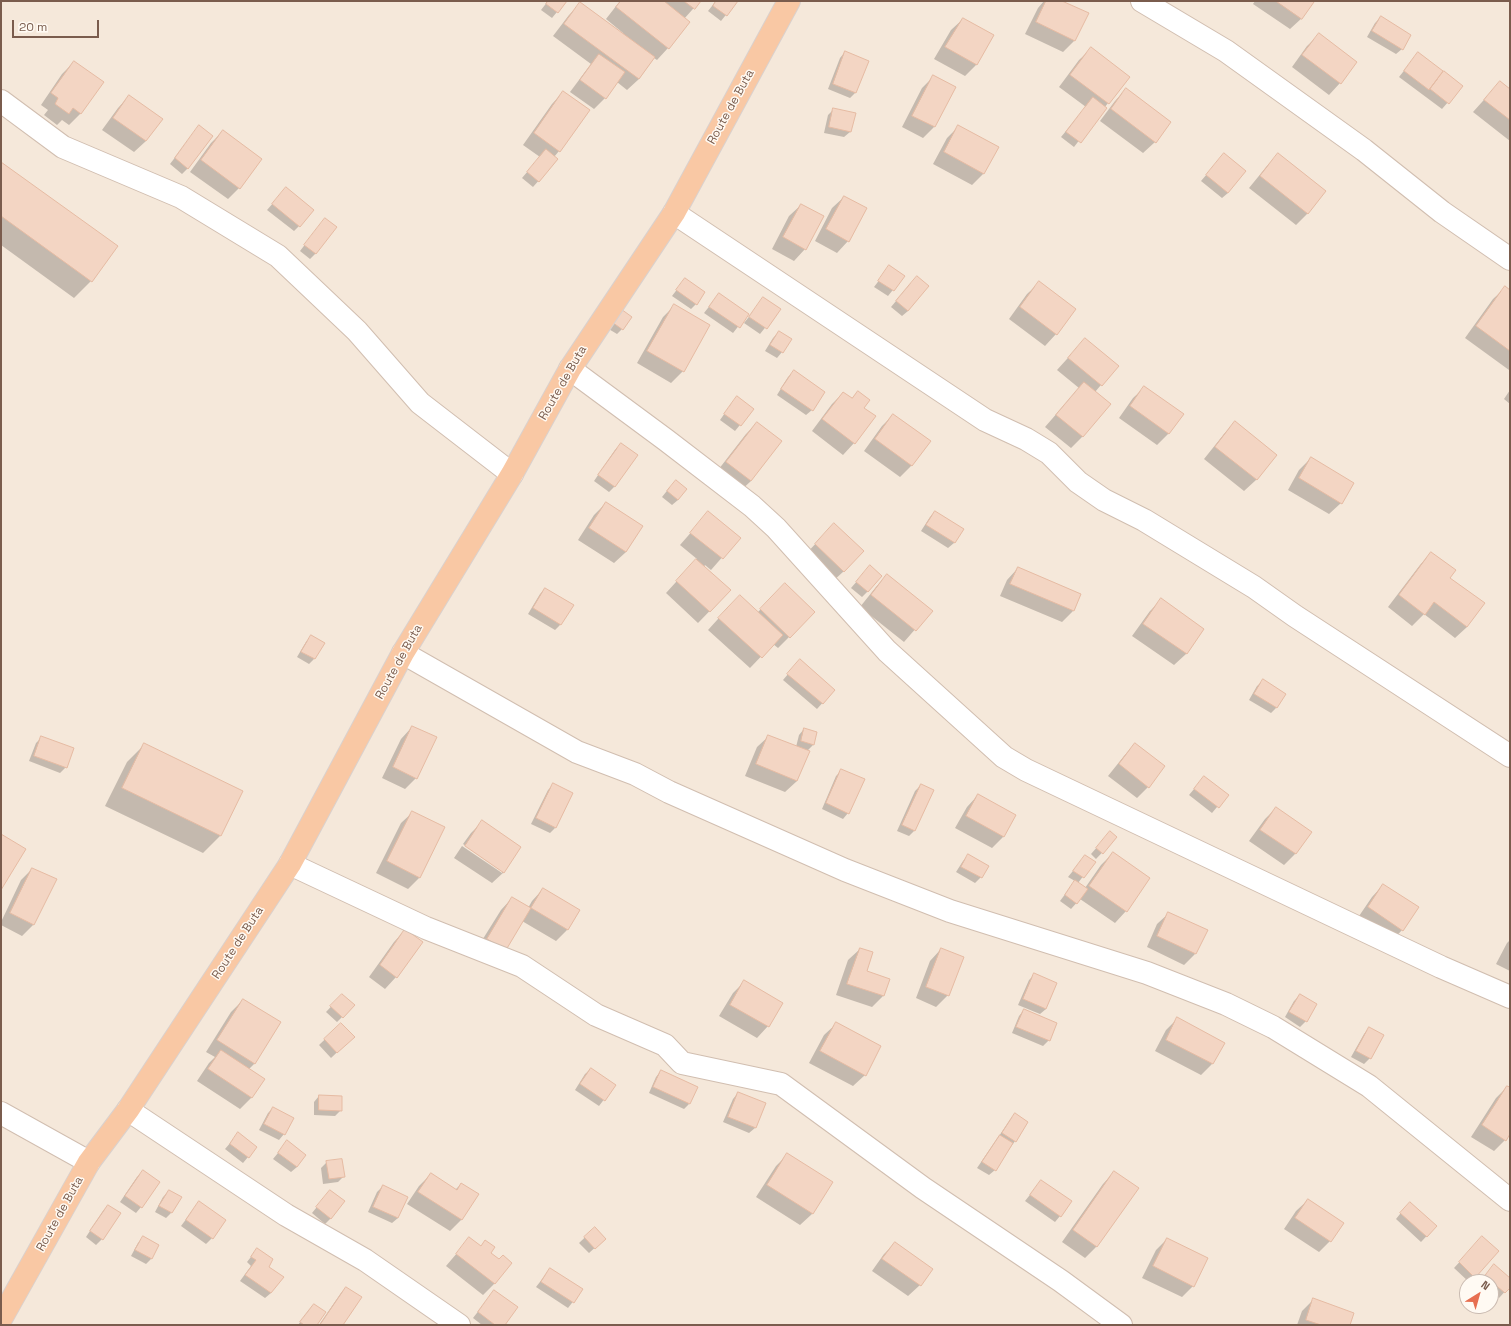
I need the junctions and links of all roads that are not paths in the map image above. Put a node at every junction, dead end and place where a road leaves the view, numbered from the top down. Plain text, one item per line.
1 (789, 1) edge
2 (1142, 1) edge
3 (1, 101) edge
4 (674, 213) junction
5 (1510, 259) edge
6 (570, 369) junction
7 (512, 474) junction
8 (403, 653) junction
9 (1510, 756) edge
10 (290, 864) junction
11 (1510, 997) edge
12 (128, 1110) junction
13 (1, 1113) edge
14 (89, 1162) junction
15 (1510, 1200) edge
16 (1, 1319) edge
17 (459, 1325) edge
18 (1121, 1325) edge

1 - 4 highway, Route de Buta
2 - 5 street
3 - 7 street
4 - 6 highway, Route de Buta
4 - 9 street
6 - 7 highway, Route de Buta
6 - 11 street
7 - 8 highway, Route de Buta
8 - 10 highway, Route de Buta
8 - 15 street
10 - 12 highway, Route de Buta
10 - 18 street
12 - 14 highway, Route de Buta
12 - 17 street
13 - 14 street
14 - 16 highway, Route de Buta

